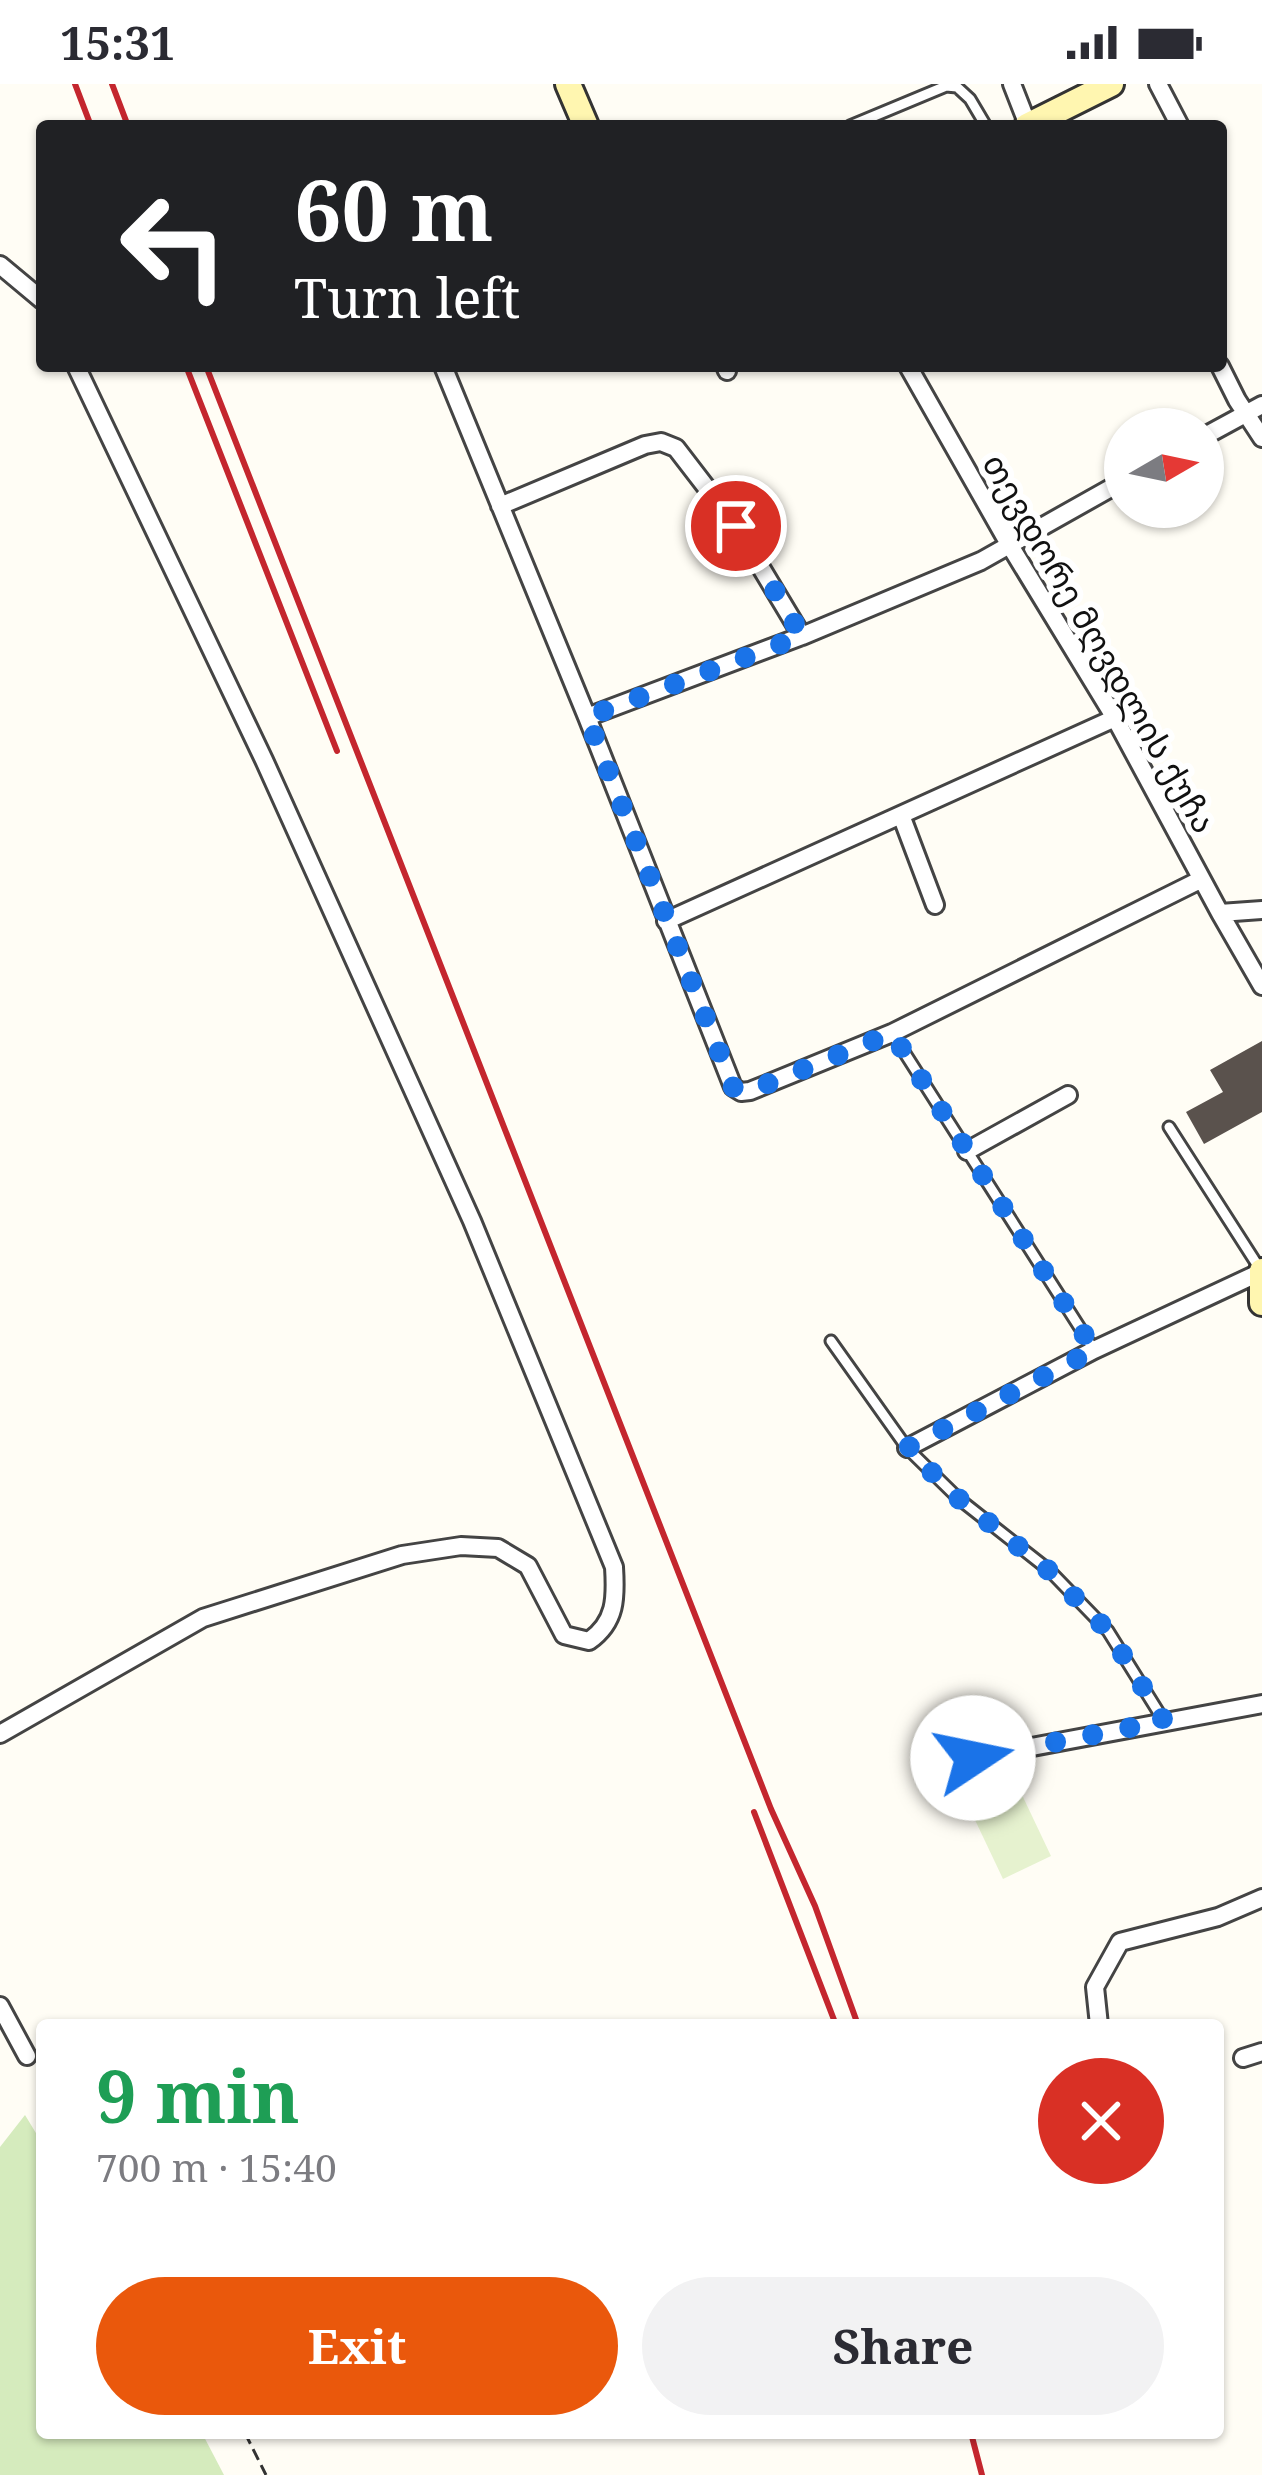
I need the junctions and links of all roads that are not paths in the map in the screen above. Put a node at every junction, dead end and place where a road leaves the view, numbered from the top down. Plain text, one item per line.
1 (568, 84) edge
2 (1012, 84) edge
3 (1111, 84) edge
4 (1158, 84) edge
5 (583, 120) edge
6 (864, 120) edge
7 (982, 120) edge
8 (1026, 120) edge
9 (1040, 120) edge
10 (1177, 120) edge
11 (0, 265) edge
12 (36, 295) edge
13 (79, 372) edge
14 (445, 372) edge
15 (911, 372) edge
16 (1223, 372) edge
17 (1255, 409) edge
18 (1224, 426) edge
19 (1262, 438) edge
20 (1104, 492) edge
21 (500, 506) junction
22 (1009, 544) junction
23 (802, 636) junction
24 (587, 717) junction
25 (1115, 718) junction
26 (901, 815) junction
27 (1200, 880) junction
28 (935, 905) dead end
29 (1262, 910) edge
30 (1220, 913) junction
31 (666, 922) junction
32 (1262, 986) edge
33 (892, 1033) junction
34 (1068, 1095) dead end
35 (1169, 1127) dead end
36 (967, 1150) junction
37 (1262, 1272) edge
38 (1262, 1303) edge
39 (831, 1341) dead end
40 (1094, 1350) junction
41 (907, 1448) junction
42 (1262, 1704) edge
43 (1164, 1721) junction
44 (0, 1734) edge
45 (973, 1758) dead end
46 (1262, 1898) edge
47 (0, 2006) edge
48 (1098, 2019) edge
49 (1262, 2052) edge
50 (27, 2056) dead end
51 (1243, 2058) dead end

1 - 5 street
2 - 8 street
3 - 9 street
4 - 10 street
6 - 7 lane
11 - 12 street
13 - 44 street
14 - 21 street
15 - 22 street, თევდორე მღვდლის ქუჩა
16 - 17 street
17 - 18 street
17 - 19 street
20 - 22 street
21 - 23 street
21 - 24 street
22 - 23 street
22 - 25 street, თევდორე მღვდლის ქუჩა
23 - 24 street
24 - 31 street
25 - 26 street
25 - 27 street, თევდორე მღვდლის ქუჩა
26 - 28 street
26 - 31 street
27 - 30 street, თევდორე მღვდლის ქუჩა
27 - 33 street
29 - 30 street
30 - 32 street, თევდორე მღვდლის ქუჩა
31 - 33 street
33 - 36 lane
34 - 36 street
35 - 37 lane
36 - 40 lane
37 - 38 street
37 - 40 street
39 - 41 lane
40 - 41 street
41 - 43 lane
42 - 43 street
43 - 45 street
46 - 48 street
47 - 50 street
49 - 51 street

